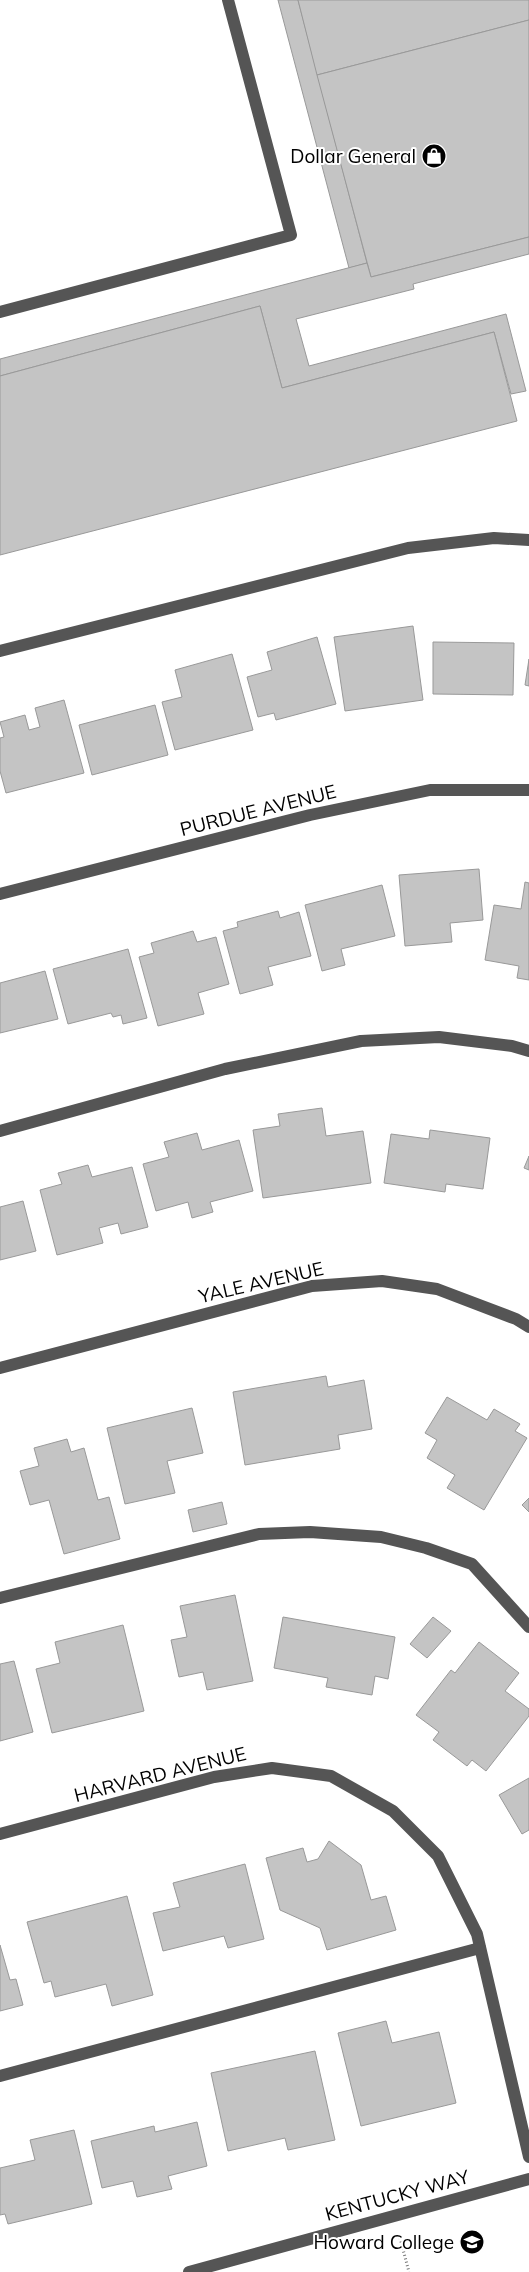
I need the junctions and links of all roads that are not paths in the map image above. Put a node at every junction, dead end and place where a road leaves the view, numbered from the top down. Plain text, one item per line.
1 (228, 0) edge
2 (0, 312) edge
3 (529, 540) edge
4 (0, 651) edge
5 (529, 790) edge
6 (0, 894) edge
7 (529, 1051) edge
8 (0, 1131) edge
9 (529, 1327) edge
10 (0, 1368) edge
11 (0, 1598) edge
12 (529, 1627) edge
13 (0, 1834) edge
14 (480, 1948) junction
15 (0, 2076) edge
16 (529, 2156) edge
17 (529, 2179) edge
18 (189, 2272) edge

1 - 2 street
3 - 4 street
5 - 6 street, PURDUE AVENUE
7 - 8 street
9 - 10 street, YALE AVENUE
11 - 12 street
13 - 14 street, HARVARD AVENUE
14 - 15 street
14 - 16 street, HARVARD AVENUE
17 - 18 street, KENTUCKY WAY

